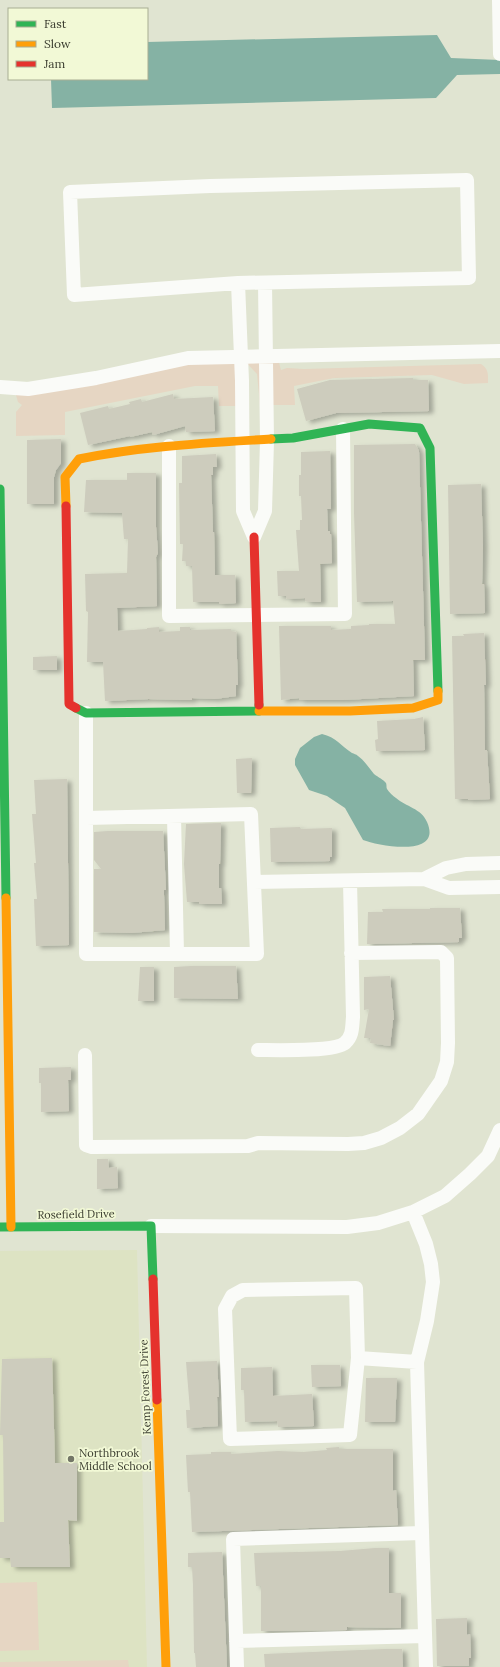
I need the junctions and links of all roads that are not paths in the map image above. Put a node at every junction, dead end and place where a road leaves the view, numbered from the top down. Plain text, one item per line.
1 (499, 0) edge
2 (500, 54) edge
3 (265, 283) junction
4 (238, 284) junction
5 (500, 351) edge
6 (241, 356) junction
7 (266, 356) junction
8 (0, 387) edge
9 (343, 429) junction
10 (243, 441) junction
11 (267, 441) junction
12 (169, 446) junction
13 (0, 488) edge
14 (254, 537) junction
15 (256, 615) junction
16 (259, 711) junction
17 (86, 713) junction
18 (174, 816) junction
19 (86, 818) junction
20 (500, 863) edge
21 (424, 879) junction
22 (350, 881) junction
23 (254, 882) junction
24 (500, 887) edge
25 (351, 953) junction
26 (177, 954) junction
27 (258, 1050) dead end
28 (85, 1055) dead end
29 (500, 1130) edge
30 (413, 1212) junction
31 (151, 1226) junction
32 (0, 1227) edge
33 (11, 1227) junction
34 (358, 1358) junction
35 (417, 1362) junction
36 (422, 1534) junction
37 (425, 1636) junction
38 (236, 1641) junction
39 (166, 1667) edge
40 (237, 1667) edge
41 (426, 1667) edge

1 - 2 street
3 - 4 street
3 - 4 street
3 - 7 street
4 - 6 street
5 - 7 street
6 - 7 street
6 - 8 street
6 - 10 street
7 - 11 street
9 - 11 street
9 - 15 street
9 - 16 street
10 - 11 street
10 - 12 street
10 - 14 street
11 - 14 street
12 - 15 street
12 - 17 street
13 - 33 street
14 - 15 street
15 - 16 street
16 - 17 street
17 - 19 street
18 - 19 street
18 - 23 street
18 - 26 street
19 - 26 street
20 - 21 street
21 - 22 street
21 - 24 street
22 - 23 street
22 - 25 street
23 - 26 street
25 - 27 street
25 - 28 street
29 - 30 street
30 - 31 street
30 - 35 street
31 - 33 street, Rosefield Drive
31 - 39 street, Kemp Forest Drive
32 - 33 street, Rosefield Drive
34 - 34 street
34 - 35 street
35 - 36 street
36 - 37 street
36 - 38 street
37 - 38 street
37 - 41 street
38 - 40 street

